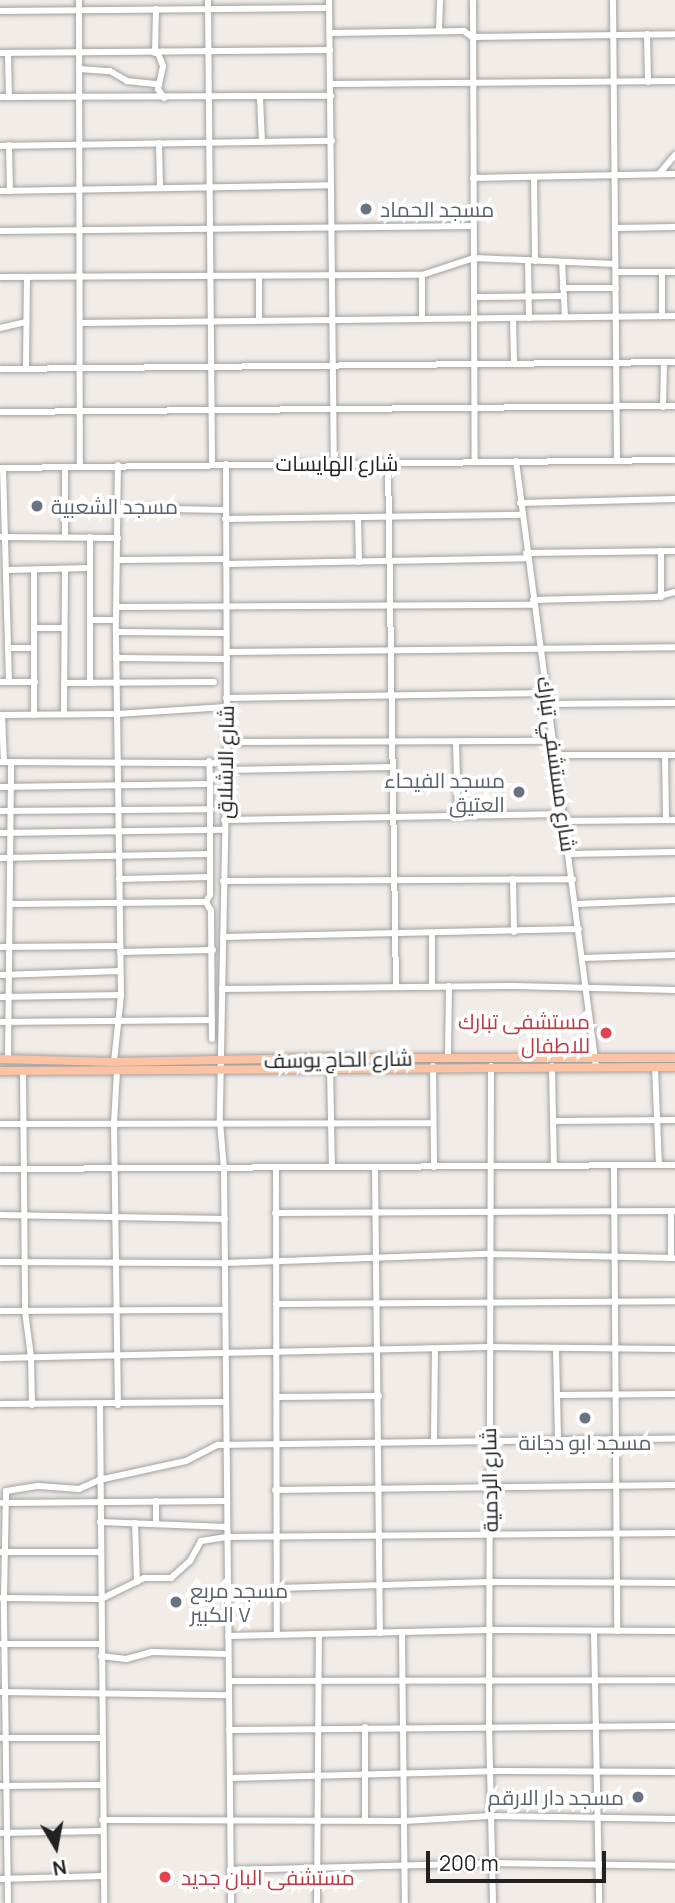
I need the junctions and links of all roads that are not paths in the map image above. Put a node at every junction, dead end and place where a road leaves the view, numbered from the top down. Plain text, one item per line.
1 (79, 0) edge
2 (208, 0) edge
3 (440, 0) edge
4 (473, 0) edge
5 (613, 0) edge
6 (242, 4) edge
7 (276, 4) edge
8 (329, 4) edge
9 (208, 8) junction
10 (156, 9) junction
11 (79, 10) junction
12 (0, 11) edge
13 (439, 31) junction
14 (330, 33) junction
15 (647, 34) junction
16 (675, 34) edge
17 (613, 35) junction
18 (472, 37) junction
19 (330, 50) junction
20 (208, 52) junction
21 (156, 53) junction
22 (0, 54) edge
23 (8, 54) junction
24 (79, 54) junction
25 (79, 69) junction
26 (675, 81) edge
27 (612, 82) junction
28 (648, 82) junction
29 (158, 83) junction
30 (473, 83) junction
31 (331, 84) junction
32 (331, 96) junction
33 (0, 97) edge
34 (9, 97) junction
35 (79, 97) junction
36 (164, 98) junction
37 (209, 98) junction
38 (260, 98) junction
39 (332, 141) junction
40 (261, 142) junction
41 (79, 143) junction
42 (159, 143) junction
43 (209, 143) junction
44 (9, 145) junction
45 (0, 146) edge
46 (675, 155) edge
47 (659, 174) junction
48 (675, 174) edge
49 (614, 175) junction
50 (534, 177) junction
51 (473, 178) junction
52 (210, 185) junction
53 (331, 185) junction
54 (160, 187) junction
55 (79, 188) junction
56 (0, 191) edge
57 (10, 191) junction
58 (473, 226) junction
59 (675, 227) edge
60 (615, 228) junction
61 (331, 230) junction
62 (0, 231) edge
63 (79, 232) junction
64 (210, 232) junction
65 (474, 258) junction
66 (532, 261) junction
67 (562, 262) junction
68 (615, 264) junction
69 (616, 272) junction
70 (662, 272) junction
71 (675, 272) edge
72 (422, 275) junction
73 (211, 276) junction
74 (259, 276) junction
75 (332, 276) junction
76 (0, 277) edge
77 (27, 277) junction
78 (80, 277) junction
79 (616, 288) junction
80 (564, 292) junction
81 (529, 296) junction
82 (475, 297) junction
83 (662, 316) junction
84 (675, 316) edge
85 (565, 317) junction
86 (616, 317) junction
87 (422, 318) junction
88 (475, 318) junction
89 (513, 318) junction
90 (529, 318) junction
91 (259, 320) junction
92 (332, 320) junction
93 (26, 322) junction
94 (211, 322) junction
95 (80, 323) junction
96 (0, 328) edge
97 (675, 362) edge
98 (475, 363) junction
99 (514, 363) junction
100 (617, 363) junction
101 (664, 363) junction
102 (334, 365) junction
103 (211, 367) junction
104 (0, 369) edge
105 (26, 369) junction
106 (80, 369) junction
107 (675, 406) edge
108 (475, 407) junction
109 (617, 407) junction
110 (663, 407) junction
111 (334, 409) junction
112 (212, 410) junction
113 (80, 411) junction
114 (0, 412) edge
115 (617, 460) junction
116 (675, 460) edge
117 (475, 461) junction
118 (516, 461) junction
119 (334, 463) junction
120 (388, 463) junction
121 (212, 464) junction
122 (226, 464) junction
123 (118, 465) junction
124 (65, 467) junction
125 (80, 467) junction
126 (2, 468) edge
127 (675, 499) edge
128 (520, 503) junction
129 (119, 508) junction
130 (225, 510) junction
131 (522, 515) junction
132 (389, 516) junction
133 (358, 517) junction
134 (225, 519) junction
135 (3, 536) edge
136 (65, 537) junction
137 (90, 537) junction
138 (118, 538) junction
139 (661, 551) junction
140 (675, 551) edge
141 (527, 556) junction
142 (118, 560) junction
143 (226, 561) junction
144 (390, 561) junction
145 (359, 562) junction
146 (90, 568) junction
147 (65, 569) junction
148 (7, 570) junction
149 (34, 570) junction
150 (675, 592) edge
151 (661, 597) junction
152 (533, 603) junction
153 (391, 606) junction
154 (117, 607) junction
155 (226, 607) junction
156 (90, 620) junction
157 (116, 620) junction
158 (4, 622) edge
159 (34, 628) junction
160 (64, 628) junction
161 (116, 632) junction
162 (226, 633) junction
163 (675, 647) edge
164 (8, 648) junction
165 (34, 648) junction
166 (540, 648) junction
167 (392, 650) junction
168 (227, 655) junction
169 (116, 658) junction
170 (0, 682) edge
171 (9, 682) junction
172 (35, 682) junction
173 (214, 682) dead end
174 (64, 683) junction
175 (90, 683) junction
176 (116, 683) junction
177 (547, 693) junction
178 (392, 695) junction
179 (226, 698) junction
180 (675, 703) edge
181 (548, 704) junction
182 (226, 707) junction
183 (117, 714) junction
184 (1, 715) edge
185 (34, 715) junction
186 (64, 715) junction
187 (393, 741) junction
188 (553, 741) junction
189 (456, 742) junction
190 (227, 743) junction
191 (556, 755) junction
192 (665, 755) junction
193 (675, 755) edge
194 (117, 761) junction
195 (209, 761) junction
196 (5, 762) edge
197 (225, 766) junction
198 (393, 767) junction
199 (210, 784) junction
200 (118, 786) junction
201 (0, 787) edge
202 (11, 787) junction
203 (211, 809) junction
204 (118, 810) junction
205 (0, 811) edge
206 (11, 811) junction
207 (458, 817) junction
208 (394, 818) junction
209 (564, 818) junction
210 (224, 820) junction
211 (666, 820) junction
212 (675, 820) edge
213 (210, 830) junction
214 (224, 830) junction
215 (118, 832) junction
216 (0, 833) edge
217 (11, 833) junction
218 (675, 852) edge
219 (210, 854) junction
220 (570, 854) junction
221 (119, 856) junction
222 (11, 857) junction
223 (0, 858) edge
224 (210, 877) junction
225 (119, 878) junction
226 (394, 879) junction
227 (513, 879) junction
228 (573, 879) junction
229 (223, 881) junction
230 (675, 900) edge
231 (206, 902) junction
232 (11, 904) junction
233 (119, 904) junction
234 (576, 904) junction
235 (211, 911) junction
236 (223, 911) junction
237 (579, 929) junction
238 (514, 932) junction
239 (394, 934) junction
240 (432, 934) junction
241 (223, 937) junction
242 (0, 947) edge
243 (11, 947) junction
244 (120, 949) junction
245 (211, 950) junction
246 (222, 950) junction
247 (675, 955) edge
248 (583, 958) junction
249 (120, 971) junction
250 (0, 975) edge
251 (10, 975) junction
252 (449, 986) junction
253 (396, 987) junction
254 (432, 987) junction
255 (587, 988) junction
256 (222, 989) junction
257 (675, 990) edge
258 (121, 995) junction
259 (0, 997) edge
260 (10, 997) junction
261 (118, 1018) junction
262 (212, 1020) junction
263 (0, 1022) edge
264 (10, 1022) junction
265 (212, 1039) dead end
266 (448, 1058) junction
267 (675, 1058) edge
268 (4, 1059) edge
269 (223, 1060) junction
270 (491, 1062) junction
271 (596, 1063) junction
272 (115, 1066) junction
273 (433, 1066) junction
274 (552, 1066) junction
275 (330, 1067) junction
276 (655, 1067) junction
277 (675, 1067) edge
278 (0, 1071) edge
279 (23, 1071) junction
280 (223, 1071) junction
281 (658, 1120) junction
282 (675, 1120) edge
283 (555, 1121) junction
284 (220, 1122) junction
285 (114, 1123) junction
286 (0, 1124) edge
287 (23, 1124) junction
288 (332, 1124) junction
289 (433, 1124) junction
290 (659, 1165) junction
291 (675, 1165) edge
292 (490, 1166) junction
293 (554, 1166) junction
294 (614, 1166) junction
295 (24, 1167) junction
296 (115, 1167) junction
297 (332, 1167) junction
298 (375, 1167) junction
299 (434, 1167) junction
300 (276, 1168) junction
301 (0, 1169) edge
302 (224, 1169) junction
303 (615, 1211) junction
304 (673, 1211) edge
305 (488, 1212) junction
306 (275, 1213) junction
307 (377, 1213) junction
308 (25, 1214) junction
309 (0, 1215) edge
310 (116, 1218) junction
311 (225, 1219) junction
312 (489, 1254) junction
313 (673, 1258) edge
314 (377, 1259) junction
315 (615, 1259) junction
316 (276, 1260) junction
317 (117, 1261) junction
318 (0, 1262) edge
319 (26, 1262) junction
320 (225, 1263) junction
321 (488, 1301) junction
322 (675, 1301) edge
323 (614, 1302) junction
324 (276, 1304) junction
325 (378, 1304) junction
326 (225, 1310) junction
327 (0, 1311) edge
328 (25, 1311) junction
329 (117, 1311) junction
330 (488, 1347) junction
331 (435, 1349) junction
332 (675, 1349) edge
333 (276, 1350) junction
334 (379, 1350) junction
335 (556, 1350) junction
336 (614, 1350) junction
337 (226, 1353) junction
338 (117, 1356) junction
339 (0, 1357) edge
340 (31, 1357) junction
341 (615, 1394) junction
342 (675, 1394) edge
343 (557, 1395) junction
344 (379, 1396) junction
345 (277, 1397) junction
346 (226, 1402) junction
347 (0, 1404) edge
348 (32, 1405) junction
349 (100, 1405) junction
350 (118, 1405) junction
351 (489, 1439) junction
352 (616, 1439) junction
353 (675, 1439) edge
354 (434, 1440) junction
355 (558, 1440) junction
356 (380, 1441) junction
357 (276, 1444) junction
358 (227, 1446) junction
359 (101, 1479) junction
360 (615, 1485) junction
361 (675, 1485) edge
362 (489, 1486) junction
363 (380, 1488) junction
364 (275, 1490) junction
365 (101, 1501) junction
366 (156, 1501) junction
367 (227, 1501) junction
368 (2, 1503) edge
369 (100, 1522) junction
370 (135, 1523) junction
371 (156, 1524) junction
372 (227, 1527) junction
373 (616, 1533) junction
374 (675, 1533) edge
375 (490, 1534) junction
376 (227, 1537) junction
377 (276, 1537) junction
378 (379, 1537) junction
379 (2, 1552) edge
380 (100, 1552) junction
381 (138, 1581) junction
382 (491, 1582) junction
383 (617, 1583) junction
384 (675, 1583) edge
385 (378, 1586) junction
386 (277, 1588) junction
387 (2, 1598) edge
388 (101, 1599) junction
389 (490, 1630) junction
390 (594, 1631) junction
391 (618, 1631) junction
392 (675, 1631) edge
393 (380, 1633) junction
394 (402, 1633) junction
395 (277, 1634) junction
396 (319, 1634) junction
397 (228, 1636) junction
398 (2, 1644) edge
399 (101, 1644) junction
400 (228, 1654) junction
401 (101, 1656) junction
402 (491, 1679) junction
403 (403, 1680) junction
404 (595, 1680) junction
405 (675, 1680) edge
406 (229, 1681) junction
407 (317, 1682) junction
408 (2, 1691) edge
409 (102, 1692) junction
410 (229, 1695) junction
411 (489, 1725) junction
412 (675, 1726) edge
413 (365, 1727) junction
414 (403, 1727) junction
415 (596, 1727) junction
416 (317, 1728) junction
417 (229, 1730) junction
418 (2, 1738) edge
419 (102, 1738) junction
420 (489, 1771) junction
421 (597, 1772) junction
422 (675, 1772) edge
423 (365, 1776) junction
424 (403, 1776) junction
425 (316, 1777) junction
426 (230, 1778) junction
427 (100, 1785) junction
428 (3, 1786) edge
429 (490, 1816) junction
430 (598, 1819) junction
431 (675, 1819) edge
432 (102, 1820) junction
433 (317, 1821) junction
434 (365, 1821) junction
435 (404, 1821) junction
436 (230, 1822) junction
437 (102, 1831) junction
438 (4, 1833) edge
439 (492, 1863) junction
440 (598, 1866) junction
441 (675, 1866) edge
442 (405, 1867) junction
443 (316, 1869) junction
444 (230, 1870) junction
445 (103, 1876) junction
446 (3, 1879) edge
447 (8, 1903) edge
448 (104, 1903) edge
449 (231, 1903) edge
450 (317, 1903) edge
451 (405, 1903) edge
452 (493, 1903) edge
453 (599, 1903) edge

1 - 11 street
2 - 9 street
3 - 13 street
4 - 18 street
5 - 17 street
6 - 7 street
6 - 9 street
7 - 8 street
8 - 14 street
9 - 10 street
9 - 20 street
10 - 11 street
10 - 21 street
11 - 12 street
11 - 24 street
13 - 14 street
13 - 18 street
14 - 19 street
15 - 16 street
15 - 17 street
15 - 28 street
17 - 18 street
17 - 27 street
18 - 30 street
19 - 20 street
19 - 31 street
20 - 21 street
20 - 37 street
21 - 24 street
21 - 29 street
22 - 23 street
23 - 24 street
23 - 34 street
24 - 25 street
25 - 29 street
25 - 35 street
26 - 28 street
27 - 28 street
27 - 30 street
27 - 49 street
29 - 36 street
30 - 31 street
30 - 51 street
31 - 32 street
32 - 38 street
32 - 39 street
33 - 34 street
34 - 35 street
35 - 36 street
35 - 41 street
36 - 37 street
37 - 38 street
37 - 43 street
38 - 40 street
39 - 40 street
39 - 53 street
40 - 43 street
41 - 42 street
41 - 44 street
41 - 55 street
42 - 43 street
42 - 54 street
43 - 52 street
44 - 45 street
44 - 57 street
46 - 47 street
47 - 48 street
47 - 49 street
49 - 50 street
49 - 60 street
50 - 51 street
50 - 66 street
51 - 58 street
52 - 53 street
52 - 54 street
52 - 64 street
53 - 61 street
54 - 55 street
55 - 57 street
55 - 63 street
56 - 57 street
58 - 61 street
58 - 65 street
59 - 60 street
60 - 68 street
61 - 64 street
61 - 75 street
62 - 63 street
63 - 64 street
63 - 78 street
64 - 73 street
65 - 66 street
65 - 72 street
65 - 82 street
66 - 67 street
66 - 81 street
67 - 68 street
67 - 80 street
68 - 69 street
69 - 70 street
69 - 79 street
70 - 71 street
70 - 83 street
72 - 75 street
72 - 87 street
73 - 74 street
73 - 78 street
73 - 94 street
74 - 75 street
74 - 91 street
75 - 92 street
76 - 77 street
77 - 78 street
77 - 93 street
78 - 95 street
79 - 80 street
79 - 86 street
80 - 81 street
80 - 85 street
81 - 82 street
81 - 90 street
82 - 88 street
83 - 84 street
83 - 86 street
85 - 86 street
85 - 90 street
86 - 100 street
87 - 88 street
87 - 92 street
88 - 89 street
88 - 98 street
89 - 90 street
89 - 99 street
91 - 92 street
91 - 94 street
92 - 102 street
93 - 96 street
93 - 105 street
94 - 95 street
94 - 103 street
95 - 106 street
97 - 101 street
98 - 99 street
98 - 102 street
98 - 108 street
99 - 100 street
100 - 101 street
100 - 109 street
101 - 110 street
102 - 103 street
102 - 111 street
103 - 106 street
103 - 112 street
104 - 105 street
105 - 106 street
106 - 113 street
107 - 110 street
108 - 109 street
108 - 111 street
108 - 117 street
109 - 110 street
109 - 115 street
111 - 112 street
111 - 119 street
112 - 113 street
112 - 121 street
113 - 114 street
113 - 125 street
115 - 116 street, شارع الهايسات
115 - 118 street, شارع الهايسات
117 - 118 street, شارع الهايسات
117 - 120 street, شارع الهايسات
118 - 128 street, شارع مستشفي تبارك
119 - 120 street, شارع الهايسات
119 - 122 street, شارع الهايسات
120 - 132 street
121 - 122 street, شارع الهايسات
121 - 123 street, شارع الهايسات
122 - 130 street, شارع الاشلاق
123 - 125 street, شارع الهايسات
123 - 129 street
124 - 125 street, شارع الهايسات
124 - 126 street, شارع الهايسات
124 - 136 street
126 - 135 street
127 - 128 street
128 - 131 street, شارع مستشفي تبارك
129 - 130 street
129 - 138 street
130 - 134 street, شارع الاشلاق
131 - 132 street
131 - 141 street, شارع مستشفي تبارك
132 - 133 street
132 - 144 street
133 - 134 street
133 - 145 street
134 - 143 street, شارع الاشلاق
135 - 136 street
135 - 148 street
136 - 137 street
137 - 138 street
137 - 146 street
138 - 142 street
139 - 140 street
139 - 141 street
139 - 151 street
141 - 144 street
141 - 152 street, شارع مستشفي تبارك
142 - 143 street
142 - 154 street
143 - 145 street
143 - 155 street, شارع الاشلاق
144 - 145 street
144 - 153 street
146 - 147 street
146 - 156 street
147 - 149 street
147 - 160 street
148 - 149 street
148 - 158 street
149 - 159 street
150 - 151 street
151 - 152 street
152 - 153 street
152 - 166 street, شارع مستشفي تبارك
153 - 155 street
153 - 167 street
154 - 155 street
154 - 157 street
155 - 162 street, شارع الاشلاق
156 - 157 street
156 - 175 street
157 - 161 street
158 - 164 street
159 - 160 street
159 - 165 street
160 - 174 street
161 - 162 street
161 - 169 street
162 - 168 street, شارع الاشلاق
163 - 166 street
164 - 165 street
164 - 171 street
165 - 172 street
166 - 167 street
166 - 177 street, شارع مستشفي تبارك
167 - 168 street
167 - 178 street
168 - 169 street
168 - 179 street, شارع الاشلاق
169 - 176 street
170 - 171 street
171 - 172 street
172 - 185 street
173 - 176 street
174 - 175 street
174 - 186 street
175 - 176 street
176 - 183 street
177 - 178 street
177 - 181 street, شارع مستشفي تبارك
178 - 179 street
178 - 187 street
179 - 182 street, شارع الاشلاق
180 - 181 street
181 - 188 street, شارع مستشفي تبارك
182 - 183 street
182 - 190 street, شارع الاشلاق
183 - 186 street
183 - 194 street
184 - 185 street
184 - 196 street
185 - 186 street
187 - 189 street
187 - 190 street
187 - 198 street
188 - 189 street
188 - 191 street, شارع مستشفي تبارك
189 - 207 street
190 - 197 street, شارع الاشلاق
191 - 192 street
191 - 209 street, شارع مستشفي تبارك
192 - 193 street
192 - 211 street
194 - 195 street
194 - 196 street
194 - 200 street
195 - 197 street
195 - 199 street
196 - 202 street
197 - 198 street
197 - 210 street, شارع الاشلاق
198 - 208 street
199 - 200 street
199 - 203 street
200 - 202 street
200 - 204 street
201 - 202 street
202 - 206 street
203 - 204 street
203 - 213 street
204 - 206 street
204 - 215 street
205 - 206 street
206 - 217 street
207 - 208 street
207 - 209 street
208 - 210 street
208 - 226 street
209 - 211 street
209 - 220 street, شارع مستشفي تبارك
210 - 214 street, شارع الاشلاق
211 - 212 street
213 - 214 street
213 - 215 street
213 - 219 street
214 - 229 street, شارع الاشلاق
215 - 217 street
215 - 221 street
216 - 217 street
217 - 222 street
218 - 220 street
219 - 221 street
219 - 224 street
220 - 228 street, شارع مستشفي تبارك
221 - 222 street
221 - 225 street
222 - 223 street
222 - 232 street
224 - 225 street
224 - 231 street
225 - 233 street
226 - 227 street
226 - 229 street
226 - 239 street
227 - 228 street
227 - 238 street
228 - 234 street, شارع مستشفي تبارك
229 - 236 street, شارع الاشلاق
230 - 234 street
231 - 233 street
231 - 235 street
232 - 233 street
232 - 243 street
233 - 244 street
234 - 237 street, شارع مستشفي تبارك
235 - 236 street
235 - 245 street
236 - 241 street, شارع الاشلاق
237 - 238 street
237 - 248 street, شارع مستشفي تبارك
238 - 240 street
239 - 240 street
239 - 241 street
239 - 253 street
240 - 254 street
241 - 246 street, شارع الاشلاق
242 - 243 street
243 - 244 street
243 - 251 street
244 - 245 street
244 - 249 street
245 - 246 street
245 - 262 street
246 - 256 street, شارع الاشلاق
247 - 248 street
248 - 255 street, شارع مستشفي تبارك
249 - 251 street
249 - 258 street
250 - 251 street
251 - 260 street
252 - 254 street
252 - 255 street
252 - 266 street
253 - 254 street
253 - 256 street
255 - 257 street
255 - 271 street, شارع مستشفي تبارك
256 - 269 street, شارع الاشلاق
258 - 260 street
258 - 261 street
259 - 260 street
260 - 264 street
261 - 262 street
261 - 264 street
261 - 272 street
262 - 265 street
263 - 264 street
264 - 268 street
266 - 269 main road, شارع الحاج يوسف
266 - 270 main road, شارع الحاج يوسف
267 - 271 main road, شارع الحاج يوسف
268 - 272 main road, شارع الحاج يوسف
269 - 272 main road, شارع الحاج يوسف
269 - 280 street, شارع الاشلاق
270 - 271 main road, شارع الحاج يوسف
270 - 273 main road, شارع الحاج يوسف
270 - 274 main road, شارع الحاج يوسف
270 - 292 street, شارع الردمية
271 - 274 main road, شارع الحاج يوسف
271 - 276 main road, شارع الحاج يوسف
272 - 279 main road, شارع الحاج يوسف
272 - 280 main road, شارع الحاج يوسف
272 - 285 street
273 - 275 main road, شارع الحاج يوسف
273 - 289 street
274 - 283 street
275 - 280 main road, شارع الحاج يوسف
275 - 288 street
276 - 277 main road, شارع الحاج يوسف
276 - 281 street
278 - 279 main road, شارع الحاج يوسف
279 - 287 street
280 - 284 street, شارع الاشلاق
281 - 282 street
281 - 283 street
281 - 290 street
283 - 293 street
284 - 285 street
284 - 288 street
284 - 302 street, شارع الاشلاق
285 - 287 street
285 - 296 street
286 - 287 street
287 - 295 street
288 - 289 street
288 - 297 street
289 - 299 street
290 - 291 street
290 - 294 street
292 - 293 street
292 - 299 street
292 - 305 street, شارع الردمية
293 - 294 street
294 - 303 street
295 - 296 street
295 - 301 street
295 - 308 street
296 - 302 street
296 - 310 street
297 - 298 street
297 - 300 street
298 - 299 street
298 - 307 street
300 - 302 street
300 - 306 street
302 - 311 street, شارع الاشلاق
303 - 304 street
303 - 305 street
303 - 315 street
304 - 313 street
305 - 307 street
305 - 312 street, شارع الردمية
306 - 307 street
306 - 316 street
307 - 314 street
308 - 309 street
308 - 310 street
308 - 319 street
310 - 311 street
310 - 317 street
311 - 320 street, شارع الاشلاق
312 - 314 street
312 - 315 street
312 - 321 street, شارع الردمية
313 - 315 street
314 - 316 street
314 - 325 street
315 - 323 street
316 - 320 street
316 - 324 street
317 - 319 street
317 - 320 street
317 - 329 street
318 - 319 street
319 - 328 street
320 - 326 street, شارع الاشلاق
321 - 323 street
321 - 325 street
321 - 330 street, شارع الردمية
322 - 323 street
323 - 336 street
324 - 325 street
324 - 333 street
325 - 334 street
326 - 329 street
326 - 337 street, شارع الاشلاق
327 - 328 street
328 - 329 street
328 - 340 street
329 - 338 street
330 - 331 street
330 - 335 street
330 - 351 street, شارع الردمية
331 - 334 street
331 - 354 street
332 - 336 street
333 - 334 street
333 - 337 street
333 - 345 street
334 - 344 street
335 - 336 street
335 - 343 street
336 - 341 street
337 - 338 street
337 - 346 street, شارع الاشلاق
338 - 340 street
338 - 350 street
339 - 340 street
340 - 348 street
341 - 342 street
341 - 343 street
341 - 352 street
343 - 355 street
344 - 345 street
344 - 356 street
345 - 357 street
346 - 350 street
346 - 358 street, شارع الاشلاق
347 - 348 street
348 - 349 street
349 - 350 street
349 - 359 street
351 - 354 street
351 - 355 street
351 - 362 street, شارع الردمية
352 - 353 street
352 - 355 street
352 - 360 street
354 - 356 street
356 - 357 street
356 - 363 street
357 - 358 street
357 - 364 street
358 - 359 street
358 - 367 street, شارع الاشلاق
359 - 365 street
359 - 368 street
360 - 361 street
360 - 362 street
360 - 373 street
362 - 363 street
362 - 375 street, شارع الردمية
363 - 364 street
363 - 378 street
364 - 377 street
365 - 366 street
365 - 368 street
365 - 369 street
366 - 367 street
366 - 371 street
367 - 372 street, شارع الاشلاق
368 - 379 street
369 - 370 street
369 - 380 street
370 - 371 street
370 - 381 street
371 - 372 street
372 - 376 street, شارع الاشلاق
373 - 374 street
373 - 375 street
373 - 383 street
375 - 378 street
375 - 382 street, شارع الردمية
376 - 377 street
376 - 381 street
376 - 397 street, شارع الاشلاق
377 - 378 street
377 - 386 street
378 - 385 street
379 - 380 street
379 - 387 street
380 - 388 street
381 - 388 street
382 - 383 street
382 - 385 street
382 - 389 street, شارع الردمية
383 - 384 street
383 - 391 street
385 - 386 street
385 - 393 street
386 - 395 street
387 - 388 street
387 - 398 street
388 - 399 street
389 - 390 street
389 - 394 street
389 - 402 street, شارع الردمية
390 - 391 street
390 - 404 street
391 - 392 street
393 - 394 street
393 - 396 street
394 - 403 street
395 - 396 street
395 - 397 street
396 - 407 street
397 - 400 street, شارع الاشلاق
398 - 399 street
398 - 408 street
399 - 401 street
400 - 401 street
400 - 406 street, شارع الاشلاق
401 - 409 street
402 - 403 street
402 - 404 street
402 - 411 street, شارع الردمية
403 - 407 street
403 - 414 street
404 - 405 street
404 - 415 street
406 - 407 street
406 - 410 street, شارع الاشلاق
407 - 416 street
408 - 409 street
408 - 418 street
409 - 410 street
409 - 419 street
410 - 417 street, شارع الاشلاق
411 - 414 street
411 - 415 street
411 - 420 street, شارع الردمية
412 - 415 street
413 - 414 street
413 - 416 street
413 - 423 street
414 - 424 street
415 - 421 street
416 - 417 street
416 - 425 street
417 - 426 street, شارع الاشلاق
418 - 419 street
418 - 428 street
419 - 427 street
420 - 421 street
420 - 424 street
420 - 429 street, شارع الردمية
421 - 422 street
421 - 430 street
423 - 424 street
423 - 425 street
423 - 434 street
424 - 435 street
425 - 426 street
425 - 433 street
426 - 436 street, شارع الاشلاق
427 - 428 street
427 - 432 street
428 - 438 street
429 - 430 street
429 - 435 street
429 - 439 street, شارع الردمية
430 - 431 street
430 - 440 street
432 - 436 street
432 - 437 street
433 - 434 street
433 - 436 street
433 - 443 street
434 - 435 street
435 - 442 street
436 - 444 street, شارع الاشلاق
437 - 438 street
437 - 445 street
438 - 446 street
439 - 440 street
439 - 442 street
439 - 452 street, شارع الردمية
440 - 441 street
440 - 453 street
442 - 443 street
442 - 451 street
443 - 444 street
443 - 450 street
444 - 449 street, شارع الاشلاق
445 - 446 street
445 - 448 street
446 - 447 street

